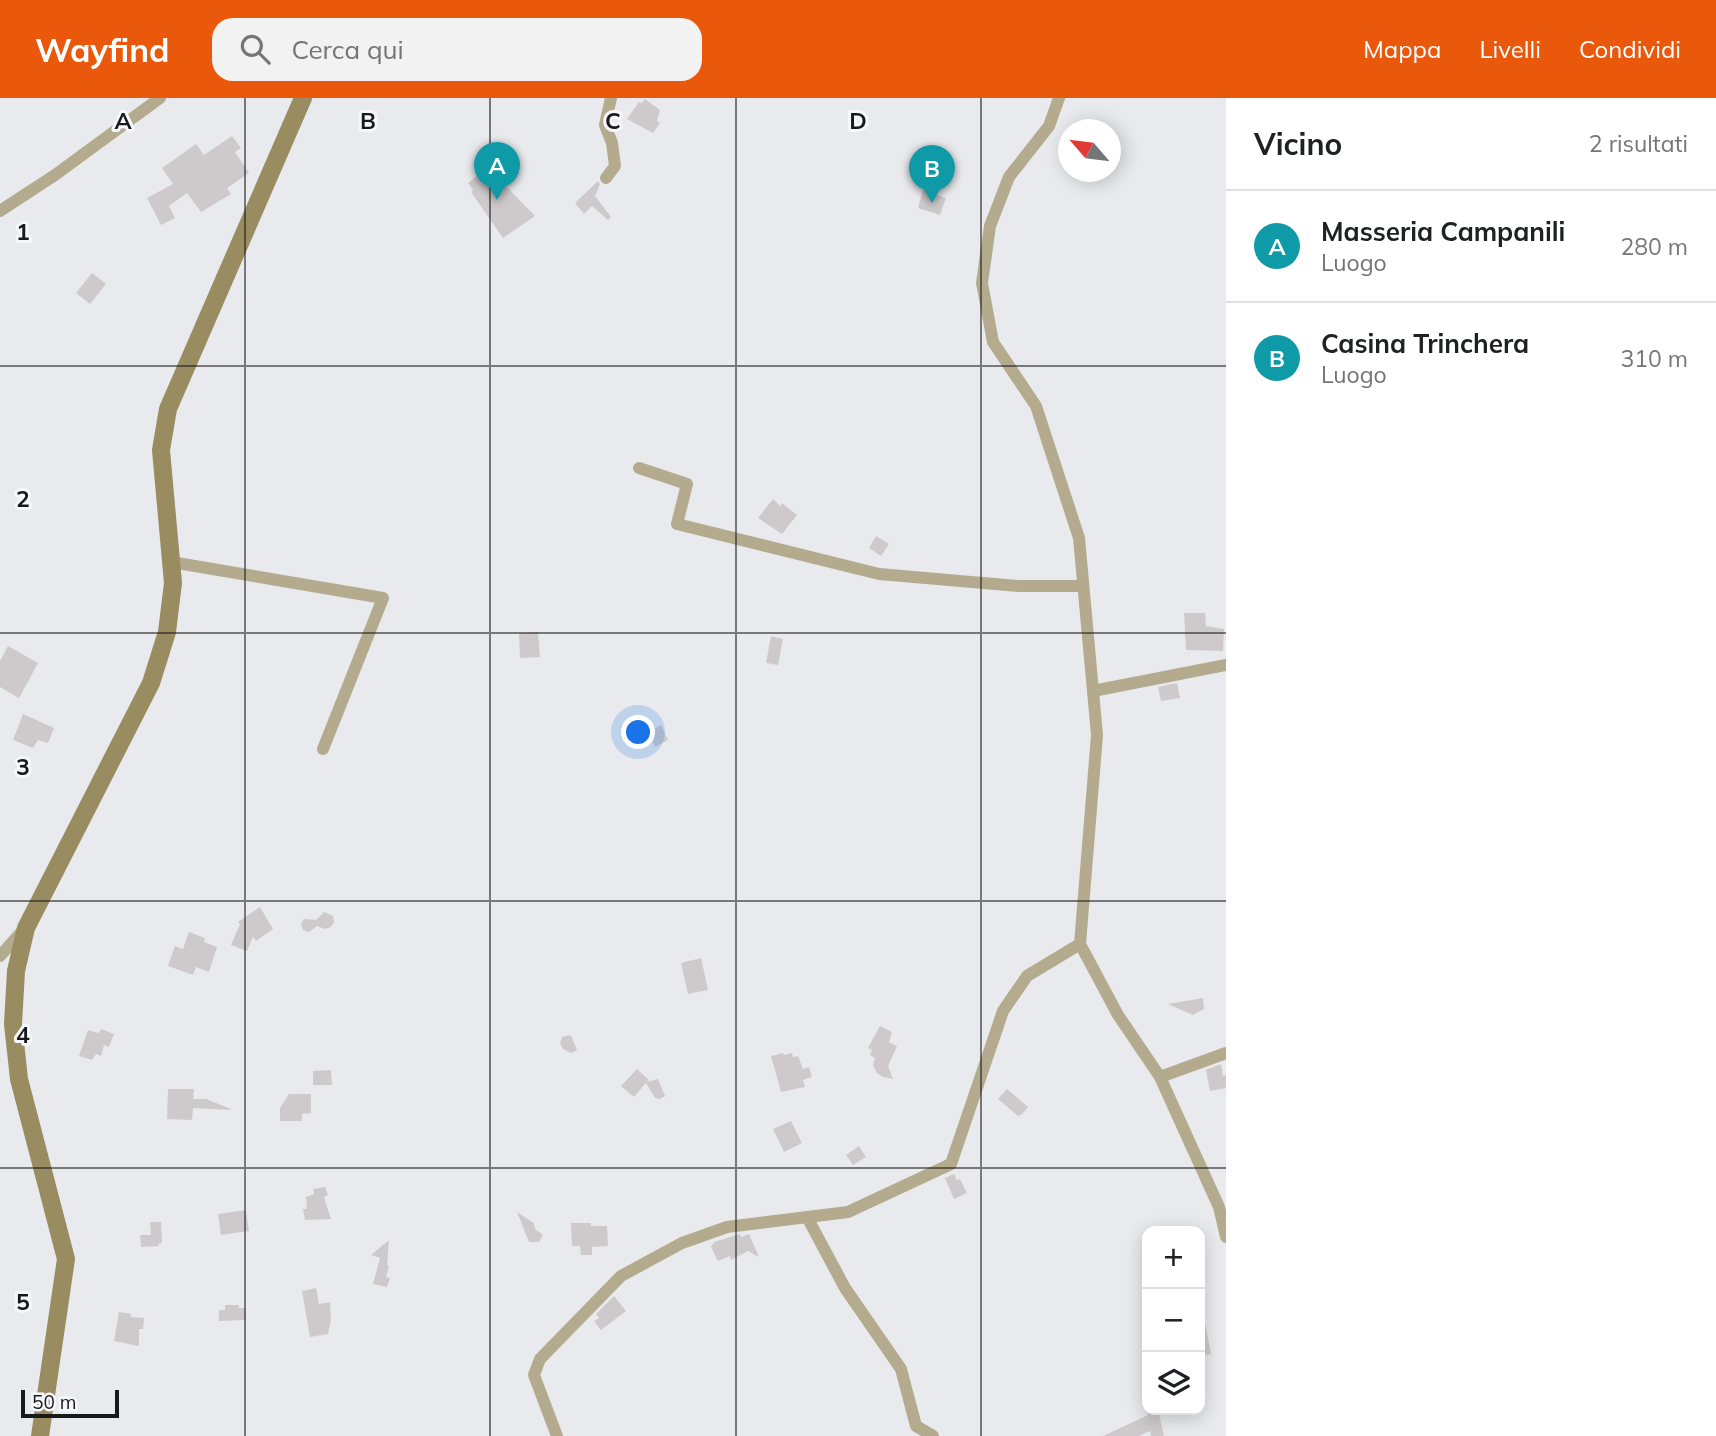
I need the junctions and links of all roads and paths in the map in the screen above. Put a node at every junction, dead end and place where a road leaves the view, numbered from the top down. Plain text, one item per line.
1 (160, 98) edge
2 (611, 98) edge
3 (1059, 98) edge
4 (297, 103) edge
5 (606, 178) dead end
6 (0, 211) edge
7 (639, 468) dead end
8 (171, 562) junction
9 (1083, 586) junction
10 (1226, 664) edge
11 (1093, 691) junction
12 (323, 749) dead end
13 (26, 928) junction
14 (1080, 944) junction
15 (0, 956) edge
16 (1226, 1053) edge
17 (1160, 1077) junction
18 (807, 1217) junction
19 (1226, 1237) edge
20 (40, 1436) edge
21 (557, 1436) edge
22 (933, 1436) edge

1 - 6 street
2 - 5 street
3 - 9 street
4 - 8 main road
7 - 9 street
8 - 12 street
8 - 13 main road
9 - 11 street
10 - 11 street
11 - 14 street
13 - 15 street
13 - 20 main road
14 - 17 street
14 - 18 street
16 - 17 street
17 - 19 street
18 - 21 street
18 - 22 street

